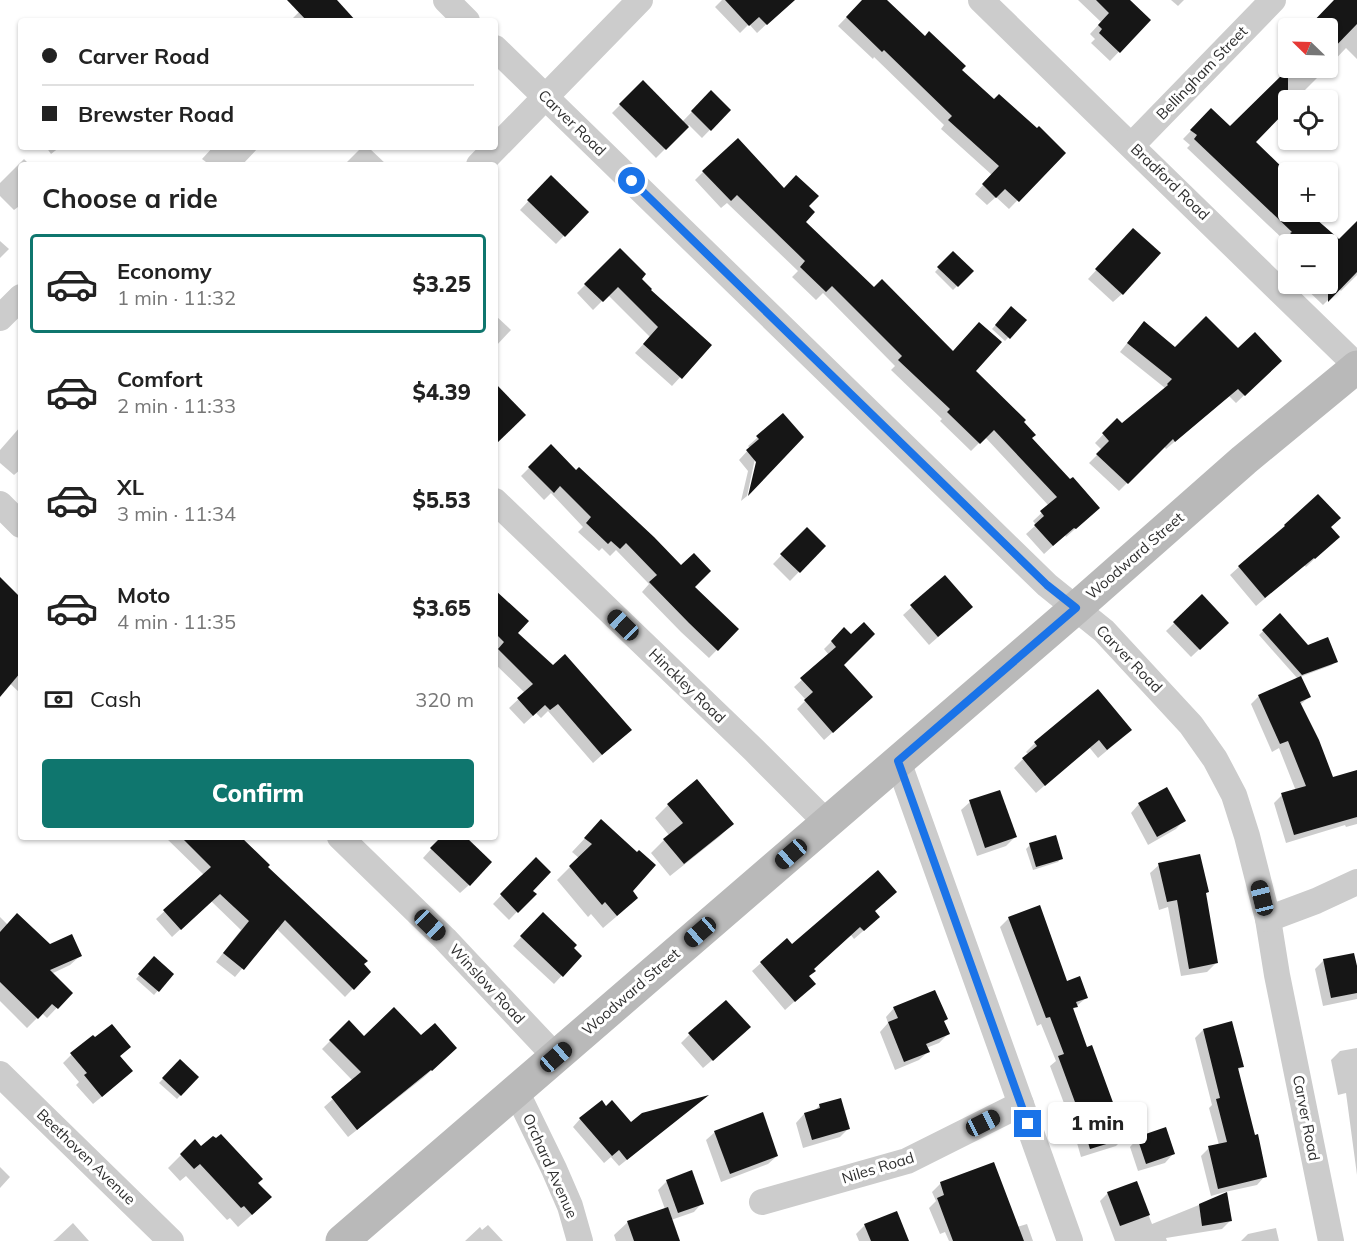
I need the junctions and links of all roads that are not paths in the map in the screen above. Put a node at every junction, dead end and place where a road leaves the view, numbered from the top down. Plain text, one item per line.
1 (446, 0) edge
2 (640, 0) edge
3 (981, 0) edge
4 (1273, 0) edge
5 (464, 18) edge
6 (498, 51) edge
7 (546, 98) junction
8 (1132, 145) junction
9 (498, 146) edge
10 (494, 150) edge
11 (482, 162) edge
12 (18, 300) edge
13 (0, 318) edge
14 (1357, 366) edge
15 (0, 504) edge
16 (498, 504) edge
17 (18, 522) edge
18 (1076, 608) junction
19 (898, 761) junction
20 (827, 823) junction
21 (343, 840) edge
22 (1357, 882) edge
23 (1268, 919) junction
24 (556, 1057) junction
25 (0, 1074) edge
26 (516, 1091) junction
27 (1021, 1104) junction
28 (762, 1202) dead end
29 (171, 1241) edge
30 (342, 1241) edge
31 (580, 1241) edge
32 (1070, 1241) edge
33 (1331, 1241) edge

1 - 5 street
2 - 7 street
3 - 8 street, Bradford Road
4 - 8 street, Bellingham Street
6 - 7 street, Carver Road
7 - 9 street
7 - 18 street, Carver Road
8 - 14 street, Bradford Road
10 - 11 street
12 - 13 street
14 - 18 street, Woodward Street
15 - 17 street
16 - 20 street, Hinckley Road
18 - 19 street, Woodward Street
18 - 23 street, Carver Road
19 - 20 street, Woodward Street
19 - 27 street
20 - 24 street, Woodward Street
21 - 24 street, Winslow Road
22 - 23 street
23 - 33 street, Carver Road
24 - 26 street, Woodward Street
25 - 29 street, Beethoven Avenue
26 - 30 street, Woodward Street
26 - 31 street, Orchard Avenue
27 - 28 street, Niles Road
27 - 32 street

